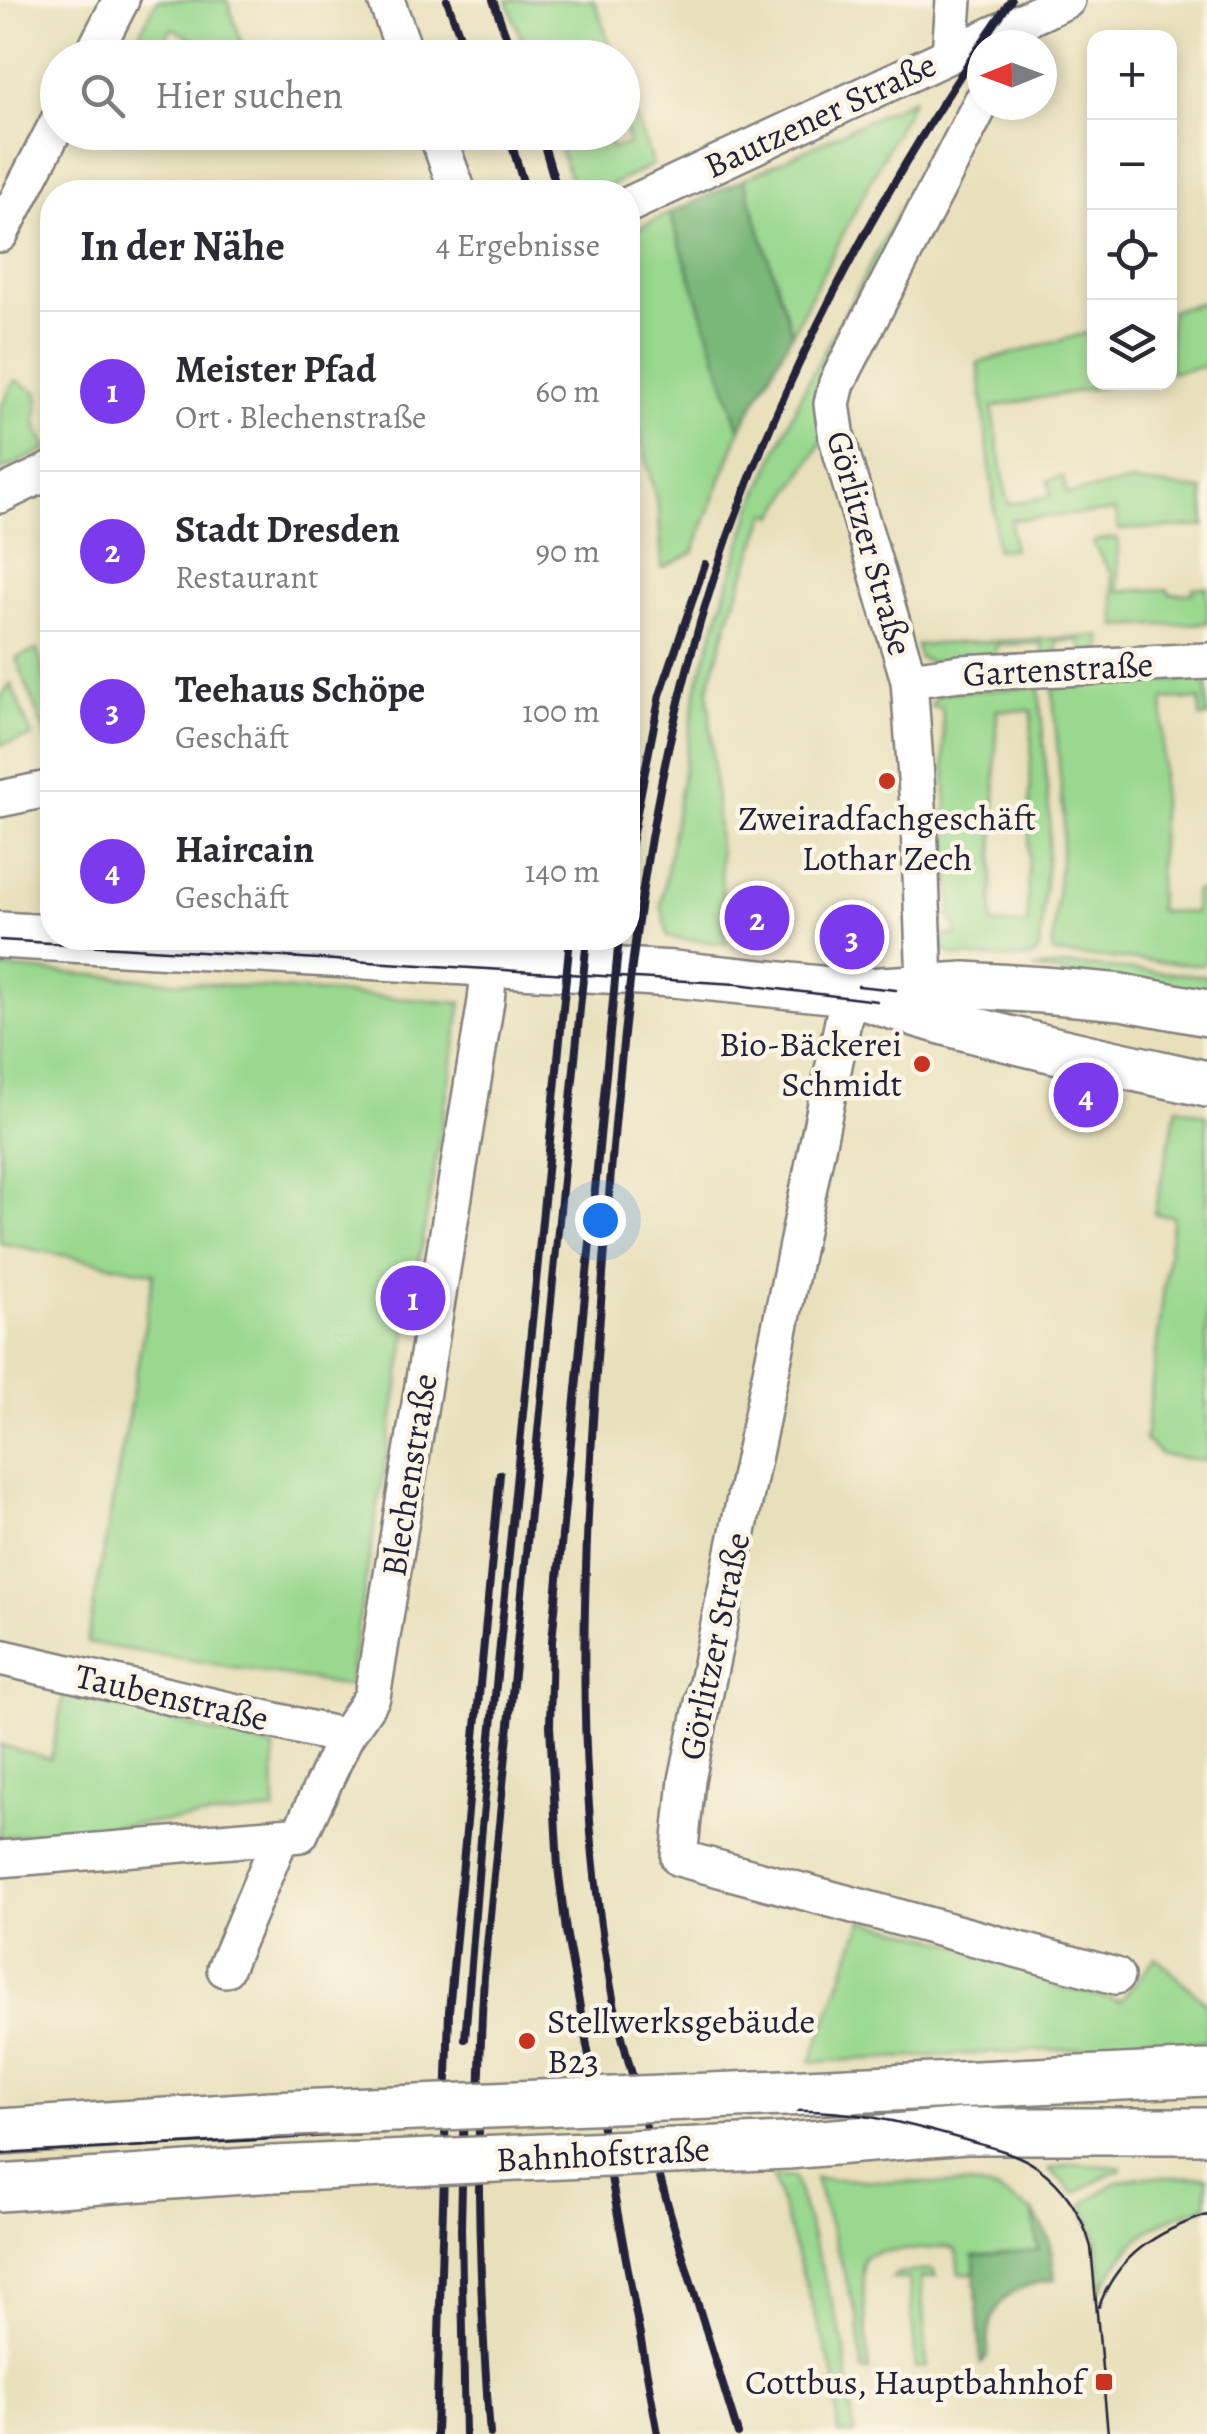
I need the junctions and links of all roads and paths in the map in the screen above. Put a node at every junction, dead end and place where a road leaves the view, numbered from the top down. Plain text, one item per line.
1 (121, 0) edge
2 (386, 0) edge
3 (954, 0) edge
4 (1067, 0) edge
5 (1022, 30) edge
6 (100, 40) edge
7 (401, 40) edge
8 (967, 49) edge
9 (950, 54) junction
10 (972, 120) edge
11 (44, 150) edge
12 (443, 150) edge
13 (454, 180) edge
14 (640, 199) edge
15 (0, 234) edge
16 (40, 476) edge
17 (0, 495) edge
18 (1207, 660) edge
19 (908, 680) junction
20 (40, 791) edge
21 (0, 799) edge
22 (0, 935) edge
23 (40, 936) edge
24 (491, 950) edge
25 (850, 992) junction
26 (926, 1003) junction
27 (1207, 1013) edge
28 (1207, 1084) edge
29 (0, 1657) edge
30 (345, 1737) junction
31 (281, 1836) junction
32 (0, 1859) edge
33 (225, 1969) dead end
34 (1116, 1976) dead end
35 (1207, 2073) edge
36 (1207, 2130) edge
37 (0, 2132) edge
38 (0, 2188) edge

1 - 6 street
2 - 7 street
3 - 9 street
4 - 5 street, Bautzener Straße
8 - 9 street, Bautzener Straße
9 - 14 street, Bautzener Straße
10 - 19 street, Görlitzer Straße
11 - 15 street
12 - 13 street
16 - 17 street
18 - 19 street, Gartenstraße
19 - 26 street, Görlitzer Straße
20 - 21 street
22 - 23 main road
24 - 25 main road
24 - 30 street, Blechenstraße
25 - 26 main road
25 - 34 street, Görlitzer Straße
26 - 27 main road
26 - 28 main road
29 - 30 street, Taubenstraße
30 - 31 street, Blechenstraße
31 - 32 street
31 - 33 street, Blechenstraße
35 - 37 main road, Bahnhofstraße, bridge
36 - 38 main road, Bahnhofstraße, bridge

